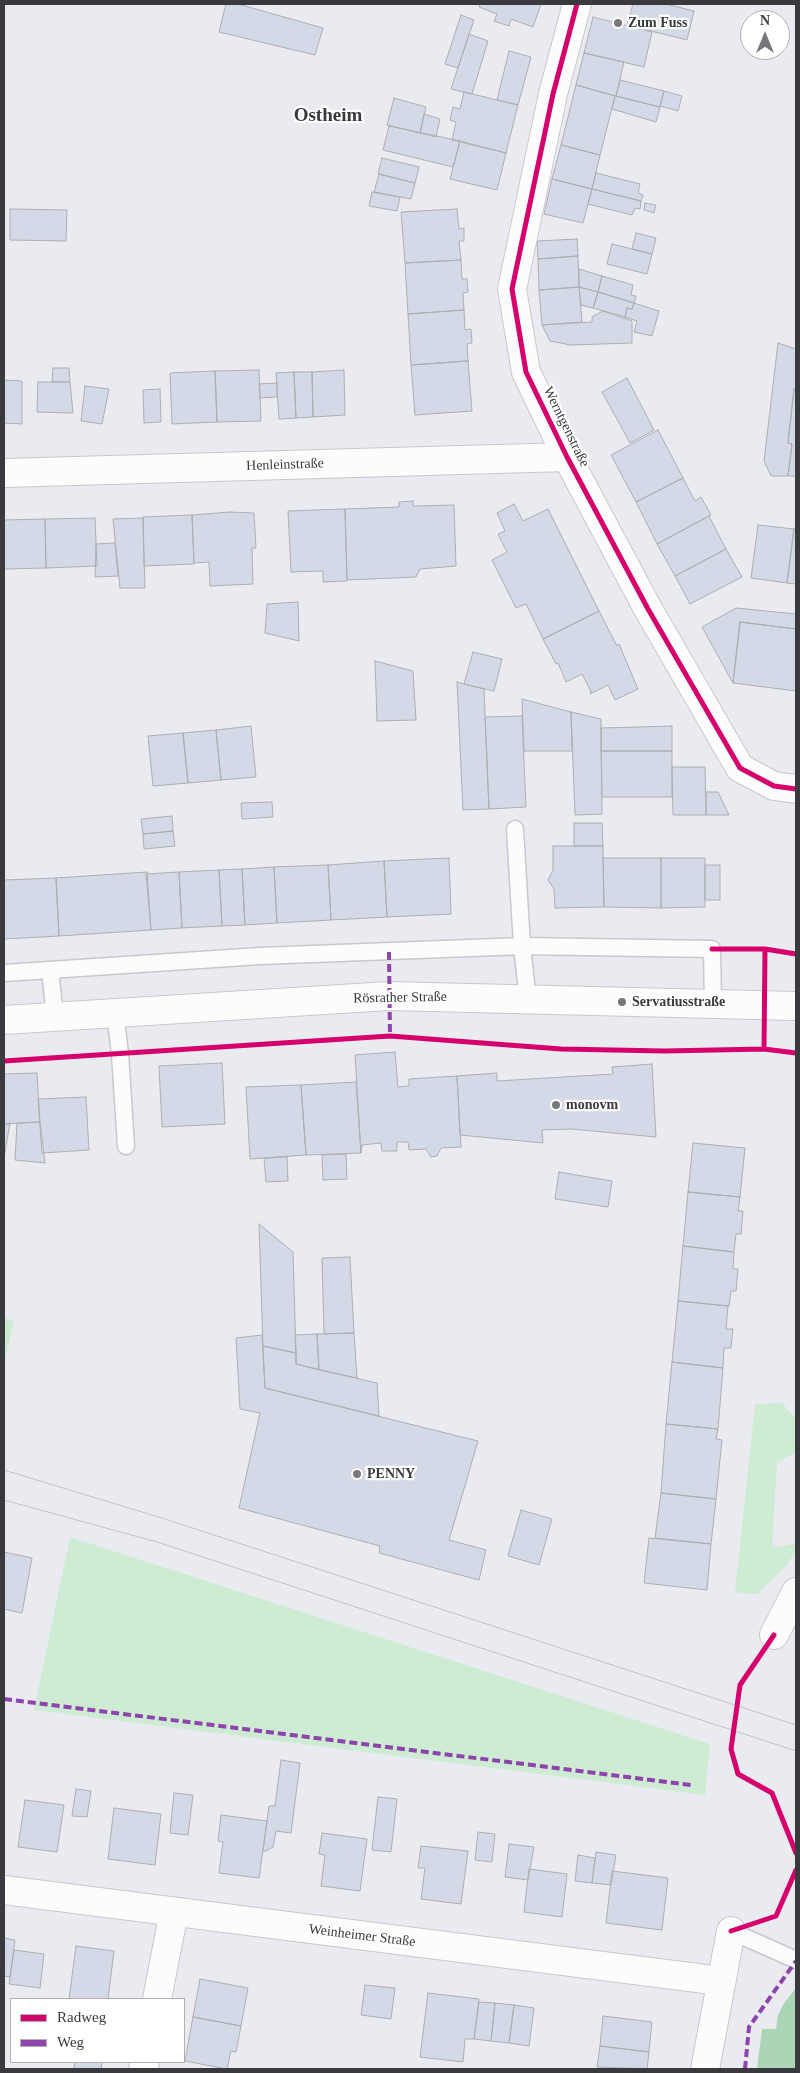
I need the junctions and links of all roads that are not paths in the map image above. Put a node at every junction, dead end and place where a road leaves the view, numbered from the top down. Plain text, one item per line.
1 (577, 4) edge
2 (567, 457) junction
3 (4, 473) edge
4 (796, 789) edge
5 (515, 829) dead end
6 (522, 946) junction
7 (50, 970) junction
8 (4, 973) edge
9 (528, 1001) junction
10 (713, 1004) junction
11 (796, 1006) edge
12 (115, 1012) junction
13 (55, 1016) junction
14 (4, 1020) edge
15 (126, 1146) dead end
16 (796, 1592) edge
17 (774, 1635) dead end
18 (4, 1890) edge
19 (174, 1912) junction
20 (731, 1930) joint
21 (796, 1960) edge
22 (721, 1982) junction
23 (157, 1998) edge
24 (705, 2069) edge

1 - 2 street, Werntgenstraße
2 - 3 street, Henleinstraße
2 - 4 street, Werntgenstraße
5 - 6 lane
6 - 7 lane
6 - 9 lane
6 - 10 lane
7 - 8 lane
7 - 13 lane
9 - 10 street, Rösrather Straße
9 - 12 street, Rösrather Straße
10 - 11 street, Rösrather Straße
12 - 13 street, Rösrather Straße
12 - 15 lane
13 - 14 street, Rösrather Straße
16 - 17 street
18 - 19 street, Weinheimer Straße
19 - 22 street, Weinheimer Straße
19 - 23 street
20 - 21 lane
20 - 22 street
22 - 24 street

